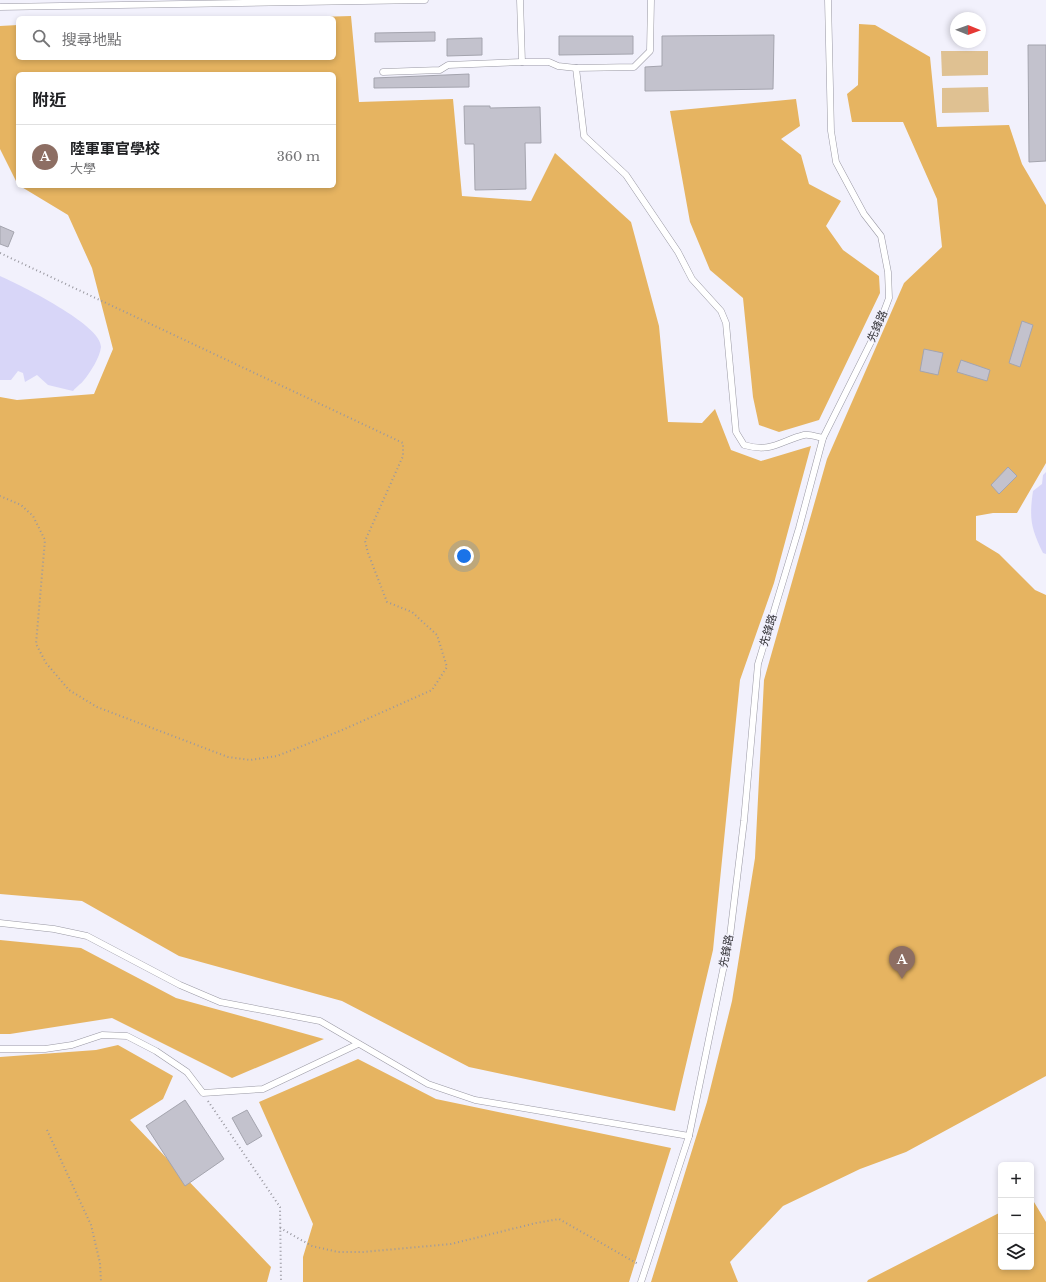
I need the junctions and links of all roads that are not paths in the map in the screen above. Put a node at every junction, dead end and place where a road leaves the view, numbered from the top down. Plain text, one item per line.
1 (425, 0) edge
2 (520, 0) edge
3 (651, 0) edge
4 (828, 0) edge
5 (205, 2) edge
6 (16, 3) edge
7 (0, 7) edge
8 (522, 62) junction
9 (576, 68) junction
10 (383, 72) dead end
11 (823, 438) junction
12 (0, 923) edge
13 (358, 1044) junction
14 (0, 1049) edge
15 (689, 1136) junction
16 (641, 1282) edge

1 - 5 lane
2 - 8 lane
3 - 9 lane
4 - 11 lane, 先鋒路
5 - 6 lane
6 - 7 lane
8 - 9 lane
8 - 10 lane
9 - 11 lane
11 - 15 lane, 先鋒路
12 - 13 lane
13 - 14 lane
13 - 15 lane
15 - 16 lane, 先鋒路

